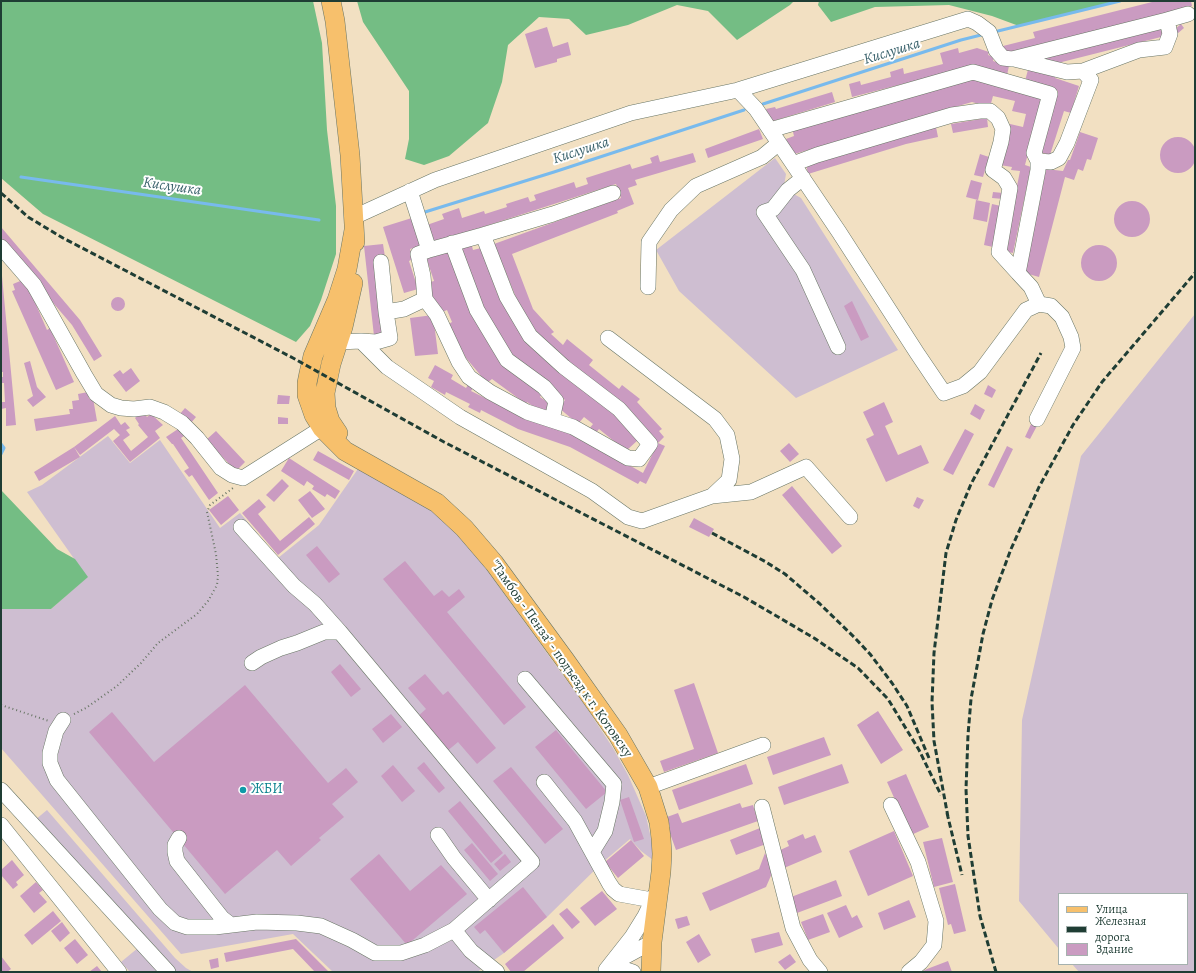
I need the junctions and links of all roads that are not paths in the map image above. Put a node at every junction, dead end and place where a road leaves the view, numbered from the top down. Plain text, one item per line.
1 (331, 1) edge
2 (1188, 14) dead end
3 (1167, 20) junction
4 (1013, 59) junction
5 (1083, 71) junction
6 (738, 90) junction
7 (770, 130) junction
8 (779, 143) junction
9 (1038, 161) junction
10 (793, 164) junction
11 (803, 178) junction
12 (410, 191) junction
13 (613, 193) dead end
14 (354, 224) junction
15 (483, 235) junction
16 (452, 243) junction
17 (1, 247) edge
18 (428, 250) junction
19 (380, 262) dead end
20 (1018, 273) junction
21 (648, 287) dead end
22 (425, 299) junction
23 (1039, 304) junction
24 (386, 312) junction
25 (608, 338) dead end
26 (361, 341) junction
27 (338, 342) junction
28 (838, 347) dead end
29 (1037, 419) dead end
30 (552, 420) junction
31 (322, 428) junction
32 (360, 459) junction
33 (712, 496) junction
34 (850, 517) dead end
35 (241, 527) dead end
36 (340, 632) junction
37 (252, 663) dead end
38 (525, 679) dead end
39 (63, 720) road end
40 (763, 745) dead end
41 (544, 782) dead end
42 (648, 787) junction
43 (1, 790) edge
44 (891, 805) dead end
45 (762, 806) dead end
46 (1, 826) edge
47 (438, 835) dead end
48 (178, 838) dead end
49 (592, 852) junction
50 (660, 883) junction
51 (489, 900) junction
52 (652, 900) junction
53 (231, 925) junction
54 (454, 930) junction
55 (652, 942) junction
56 (604, 971) edge
57 (119, 972) edge
58 (168, 972) edge
59 (497, 972) edge
60 (633, 972) edge
61 (651, 972) edge
62 (820, 972) edge
63 (908, 972) edge

1 - 14 main road, "Тамбов - Пенза" - подъезд к г. Котовску
2 - 3 street
3 - 4 street
3 - 5 street
4 - 5 street
4 - 6 street
5 - 9 street
6 - 7 street
6 - 12 street
7 - 8 street
7 - 9 street
8 - 10 street
8 - 21 street
9 - 20 street
10 - 11 street
10 - 20 street
11 - 23 street
11 - 28 street
12 - 14 street
12 - 18 street
13 - 15 street
14 - 27 main road, "Тамбов - Пенза" - подъезд к г. Котовску
14 - 31 main road, "Тамбов - Пенза" - подъезд к г. Котовску
15 - 16 street
15 - 30 street
16 - 18 street
16 - 30 street
17 - 31 street
18 - 22 street
19 - 24 street
20 - 23 street
22 - 24 street
22 - 30 street
23 - 29 street
24 - 26 street
25 - 33 street
26 - 27 street
26 - 33 street
27 - 32 main road, "Тамбов - Пенза" - подъезд к г. Котовску
31 - 32 main road, "Тамбов - Пенза" - подъезд к г. Котовску
32 - 42 main road, "Тамбов - Пенза" - подъезд к г. Котовску
33 - 34 street
35 - 36 street
36 - 37 street
36 - 51 street
38 - 49 street
39 - 53 street
40 - 42 street
41 - 49 street
42 - 50 main road, "Тамбов - Пенза" - подъезд к г. Котовску
43 - 58 street
44 - 63 street
45 - 62 street
46 - 57 street
47 - 51 street
48 - 53 street
49 - 52 street
50 - 52 street
50 - 55 main road, "Тамбов - Пенза" - подъезд к г. Котовску
51 - 54 street
52 - 56 street
53 - 54 street
54 - 59 street
55 - 56 street
55 - 61 main road, "Тамбов - Пенза" - подъезд к г. Котовску
56 - 60 street

